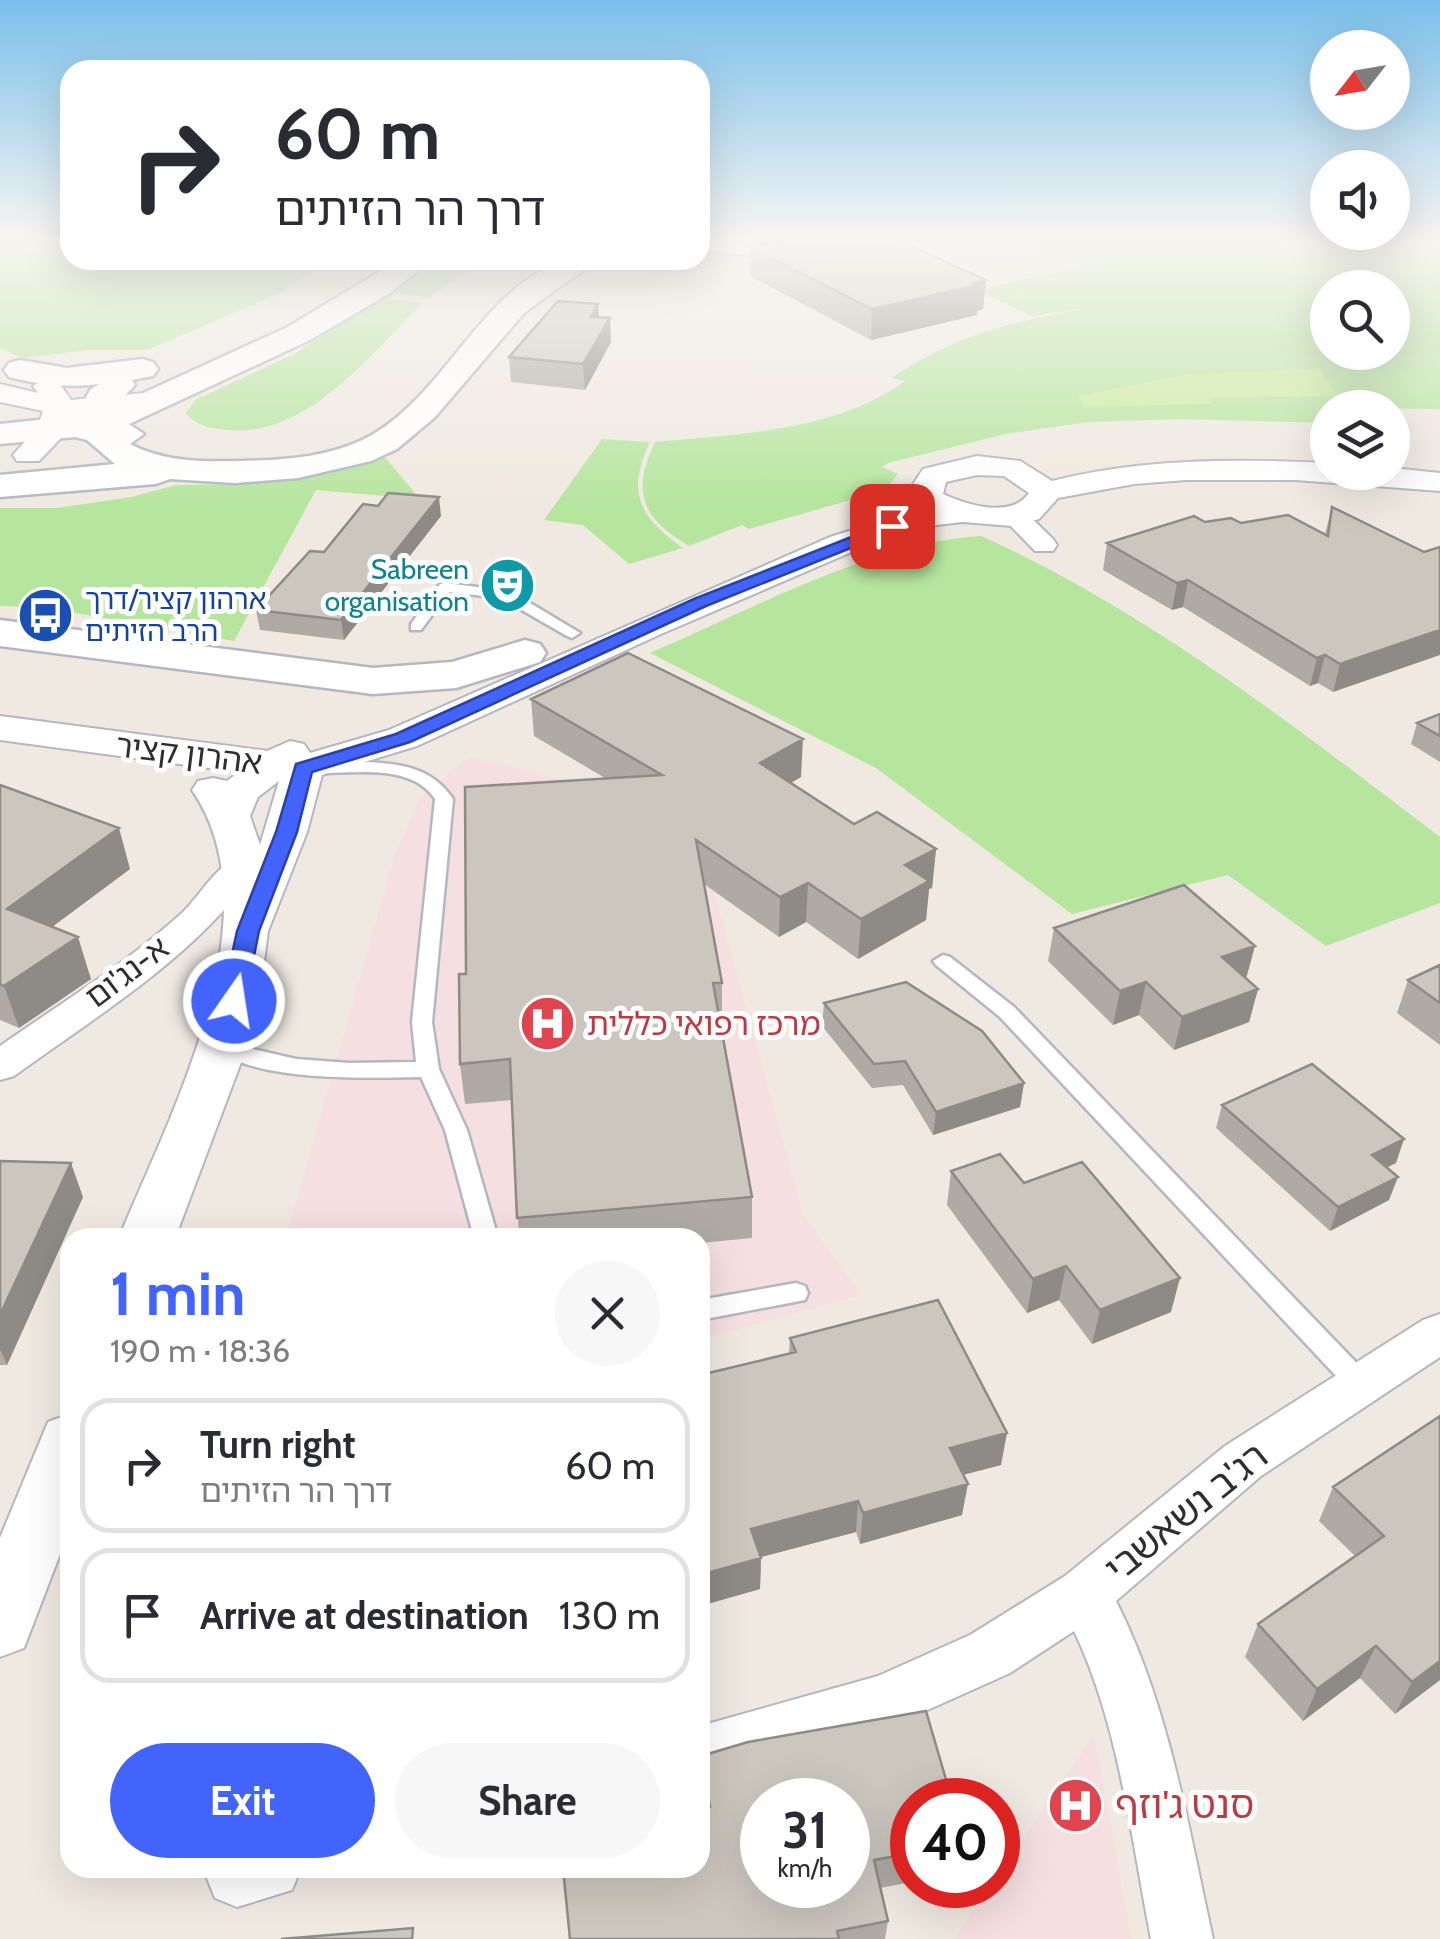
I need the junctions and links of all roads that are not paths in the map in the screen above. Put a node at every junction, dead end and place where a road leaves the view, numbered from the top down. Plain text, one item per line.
1 (251, 327) edge
2 (305, 327) edge
3 (498, 327) edge
4 (230, 339) junction
5 (7, 374) edge
6 (103, 406) junction
7 (373, 410) dead end
8 (58, 416) junction
9 (7, 447) edge
10 (1310, 462) edge
11 (1410, 468) edge
12 (1440, 470) edge
13 (216, 472) junction
14 (1440, 482) edge
15 (1036, 484) junction
16 (0, 486) edge
17 (944, 504) junction
18 (1014, 515) junction
19 (1044, 545) dead end
20 (416, 628) dead end
21 (0, 633) edge
22 (572, 633) junction
23 (525, 653) junction
24 (0, 700) edge
25 (0, 728) edge
26 (106, 744) junction
27 (287, 762) junction
28 (230, 815) junction
29 (242, 866) junction
30 (248, 931) junction
31 (943, 962) dead end
32 (221, 1043) junction
33 (0, 1066) edge
34 (428, 1069) junction
35 (151, 1228) edge
36 (483, 1228) edge
37 (796, 1293) dead end
38 (710, 1308) edge
39 (1440, 1334) edge
40 (1360, 1385) junction
41 (60, 1467) edge
42 (1084, 1594) junction
43 (1, 1622) edge
44 (710, 1753) edge
45 (1182, 1939) edge

1 - 4 main road
2 - 6 main road
3 - 13 main road
4 - 5 main road
4 - 6 main road
5 - 8 street
6 - 7 main road
6 - 8 main road
6 - 8 main road
6 - 9 main road
6 - 13 main road
8 - 9 main road
10 - 15 street
11 - 12 street
13 - 16 main road
14 - 15 street
15 - 17 street
15 - 18 street
17 - 18 street
17 - 22 street
17 - 27 street
18 - 19 street
20 - 22 lane
21 - 23 main road
22 - 23 street
23 - 27 street
24 - 27 street, אהרון קציר
25 - 26 street, אהרון קציר
26 - 27 street, אהרון קציר
26 - 28 street
27 - 28 street
27 - 30 street
27 - 34 lane
28 - 29 street
29 - 30 street
29 - 33 street, א-נג'ום
30 - 32 street
31 - 40 lane
32 - 34 lane
32 - 35 street
34 - 36 lane
37 - 38 lane
39 - 40 street, רג'ב נשאשבי
40 - 42 street, רג'ב נשאשבי
41 - 43 street
42 - 44 street
42 - 45 street, רג'ב נשאשבי

